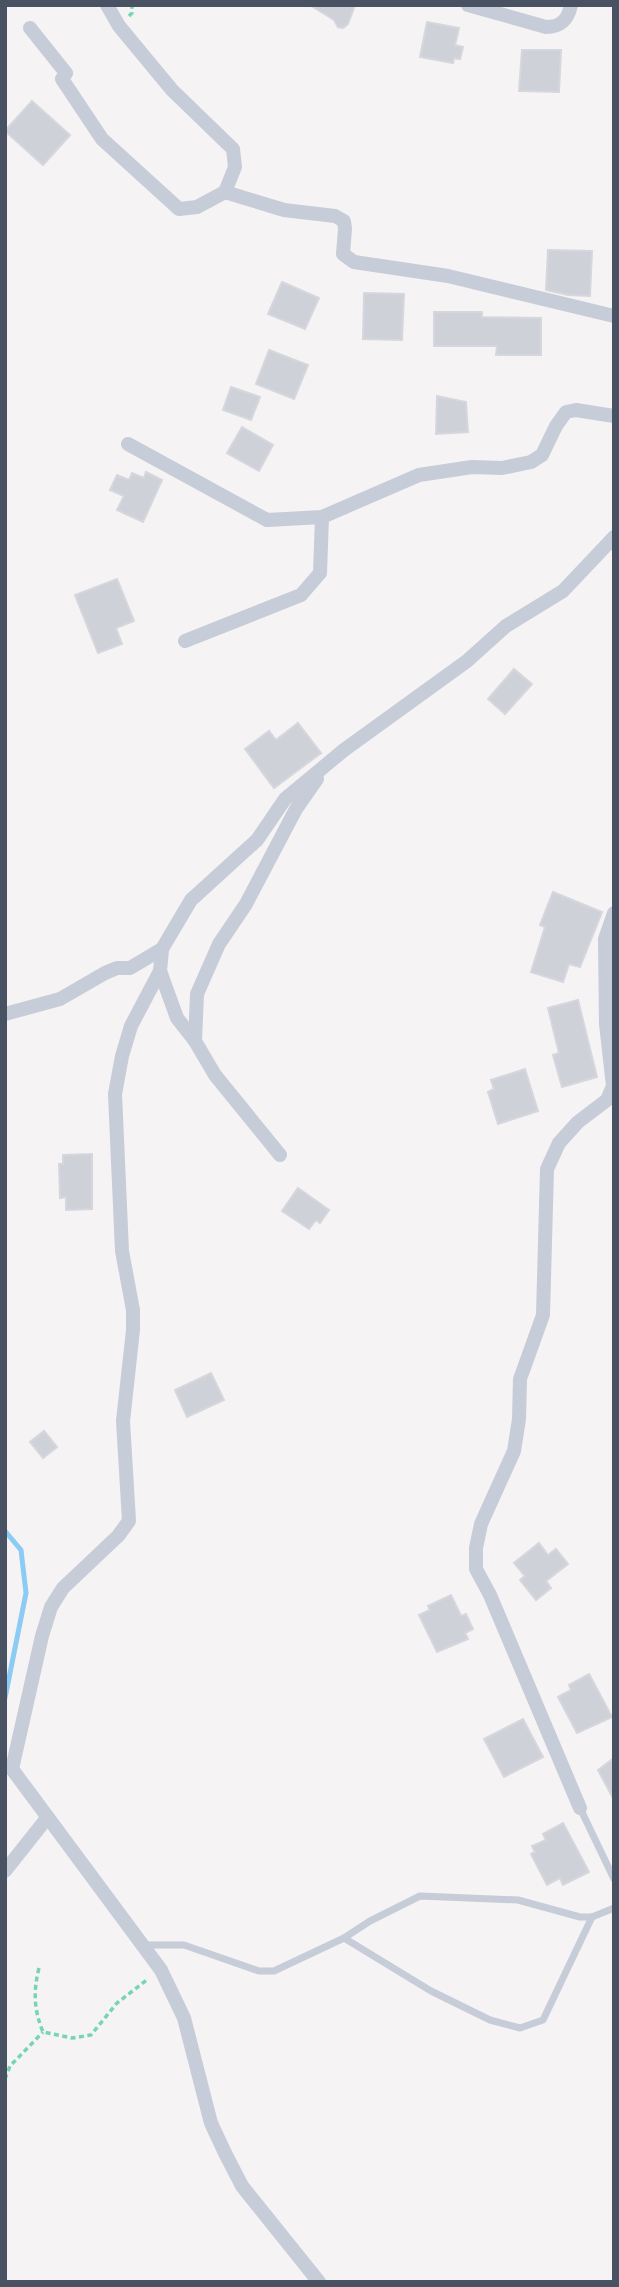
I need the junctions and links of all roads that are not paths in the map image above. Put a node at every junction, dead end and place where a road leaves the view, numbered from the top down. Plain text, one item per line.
1 (107, 5) edge
2 (468, 5) edge
3 (571, 5) edge
4 (30, 28) dead end
5 (225, 192) junction
6 (614, 316) edge
7 (614, 416) edge
8 (128, 444) dead end
9 (322, 516) junction
10 (614, 537) edge
11 (185, 641) dead end
12 (328, 764) junction
13 (614, 913) edge
14 (605, 939) junction
15 (162, 948) junction
16 (614, 952) edge
17 (160, 971) junction
18 (5, 1014) edge
19 (195, 1041) junction
20 (612, 1096) edge
21 (280, 1155) dead end
22 (8, 1768) edge
23 (580, 1808) joint
24 (47, 1818) junction
25 (5, 1871) edge
26 (614, 1879) edge
27 (614, 1908) edge
28 (593, 1917) junction
29 (344, 1938) junction
30 (144, 1945) junction
31 (319, 2282) edge

1 - 5 street
2 - 3 street
4 - 5 street
5 - 6 street
7 - 9 street
8 - 9 street
9 - 11 street
10 - 12 street
12 - 15 street
12 - 19 street
13 - 14 street
14 - 16 street
14 - 20 street
15 - 17 street
15 - 18 street
17 - 19 street
17 - 22 street
19 - 21 street
20 - 23 street
22 - 24 street
23 - 26 lane
24 - 25 street
24 - 30 street
27 - 28 lane
28 - 29 lane
28 - 29 lane
29 - 30 lane
30 - 31 street

